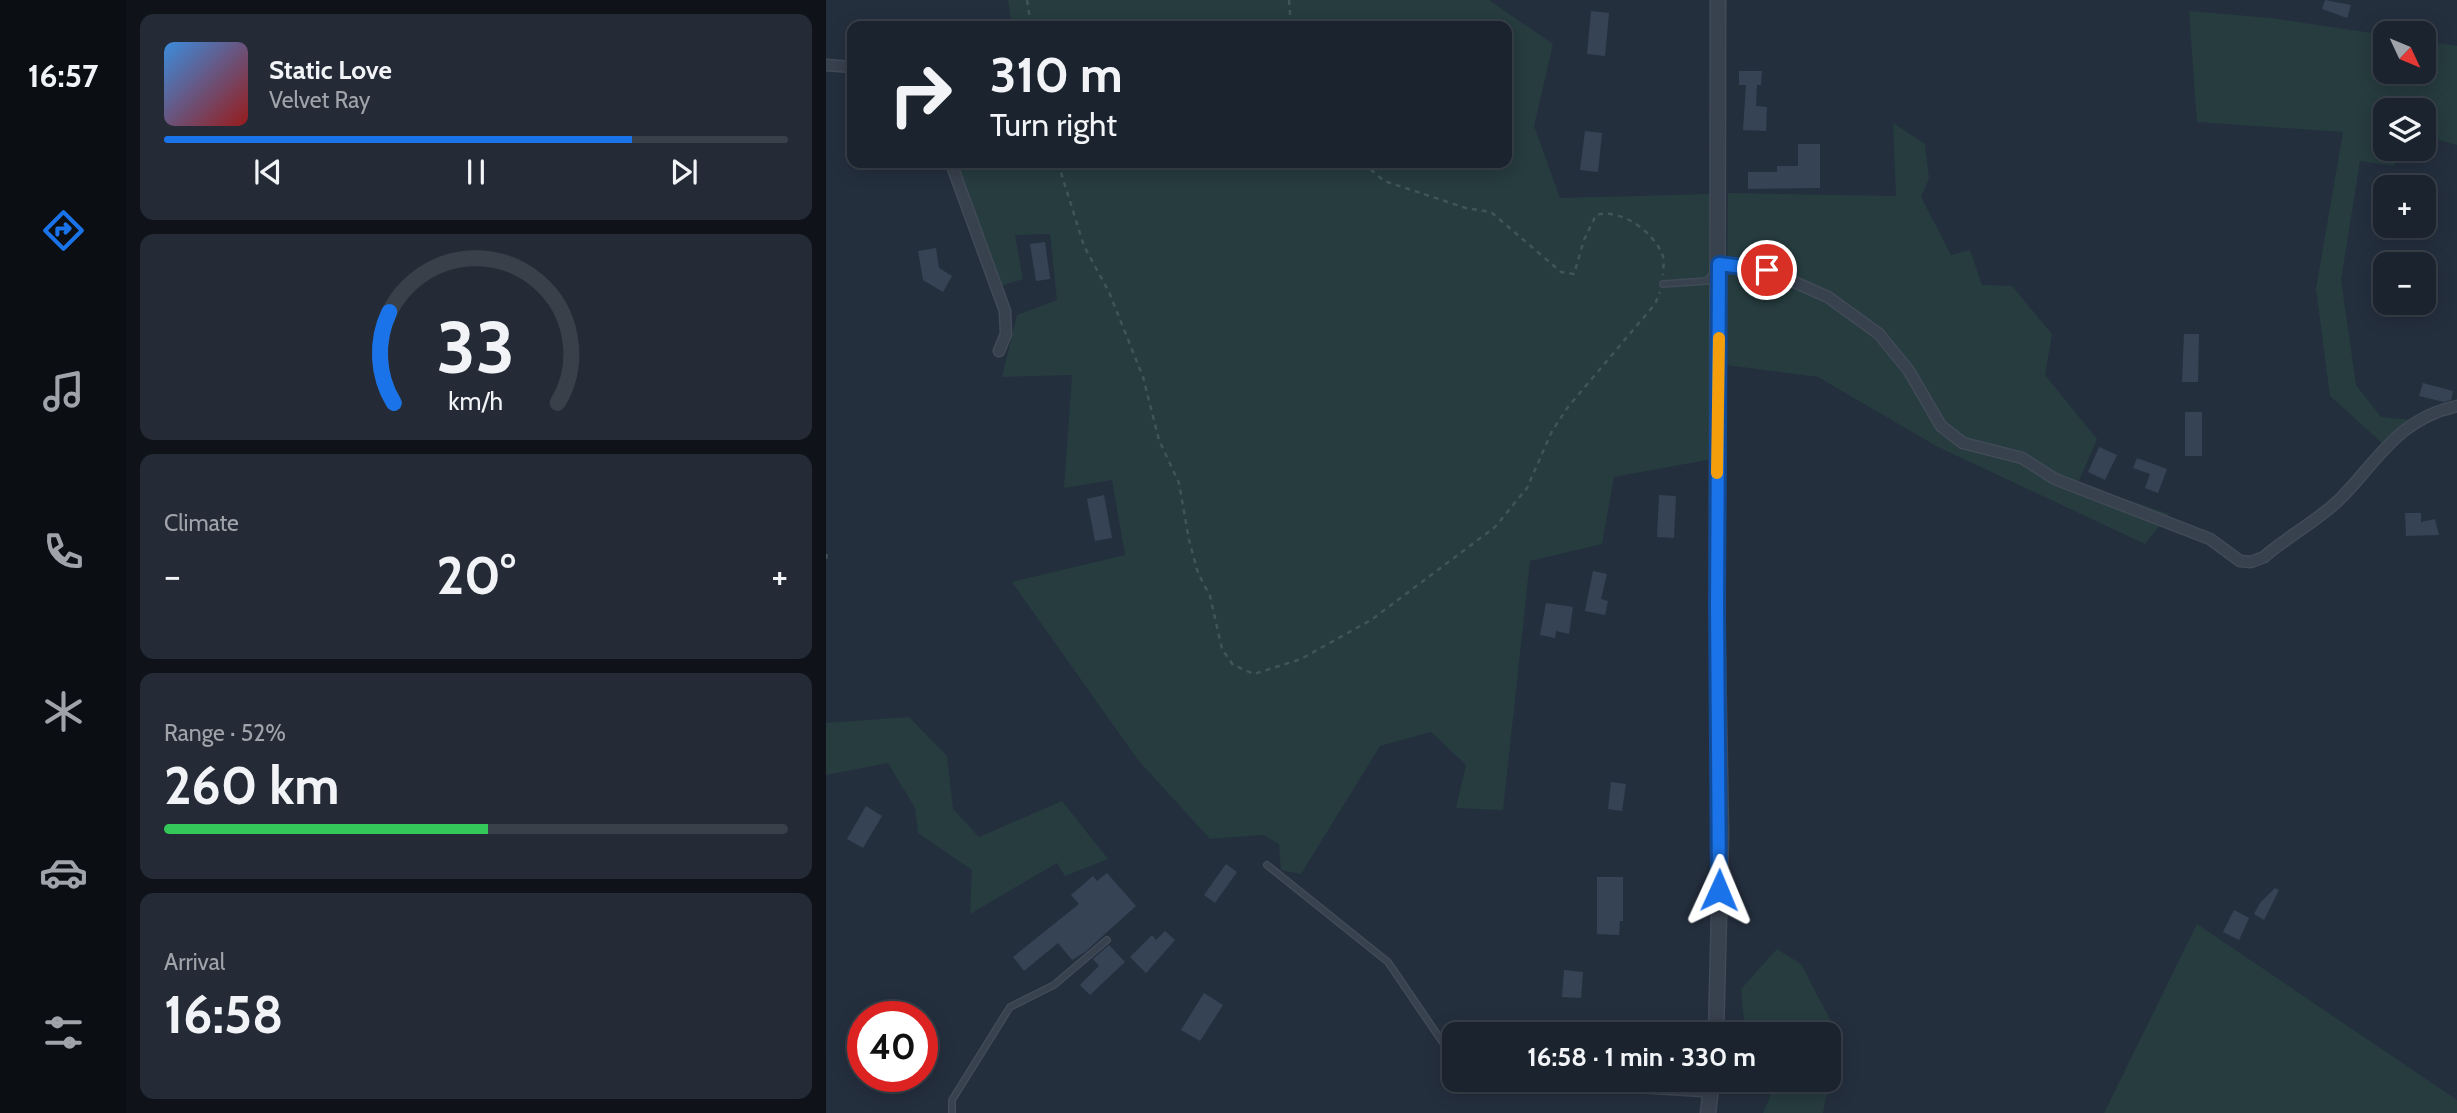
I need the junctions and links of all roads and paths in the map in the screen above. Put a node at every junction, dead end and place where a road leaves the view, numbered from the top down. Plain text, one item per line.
1 (1027, 0) edge
2 (1289, 0) edge
3 (1718, 0) edge
4 (1030, 21) edge
5 (1291, 21) edge
6 (826, 65) edge
7 (847, 67) edge
8 (953, 168) edge
9 (1060, 168) edge
10 (1369, 168) edge
11 (1719, 264) junction
12 (1662, 284) junction
13 (999, 351) dead end
14 (2457, 406) edge
15 (827, 553) edge
16 (826, 559) edge
17 (1267, 865) dead end
18 (1107, 940) dead end
19 (1716, 1022) edge
20 (1442, 1041) edge
21 (1710, 1092) edge
22 (952, 1113) edge
23 (1707, 1113) edge

1 - 4 path
2 - 5 path
3 - 11 street
6 - 7 street
8 - 13 street
9 - 12 path
10 - 12 path
11 - 12 lane
11 - 14 street
11 - 19 street
15 - 16 path
17 - 20 lane
18 - 22 lane
21 - 23 street

